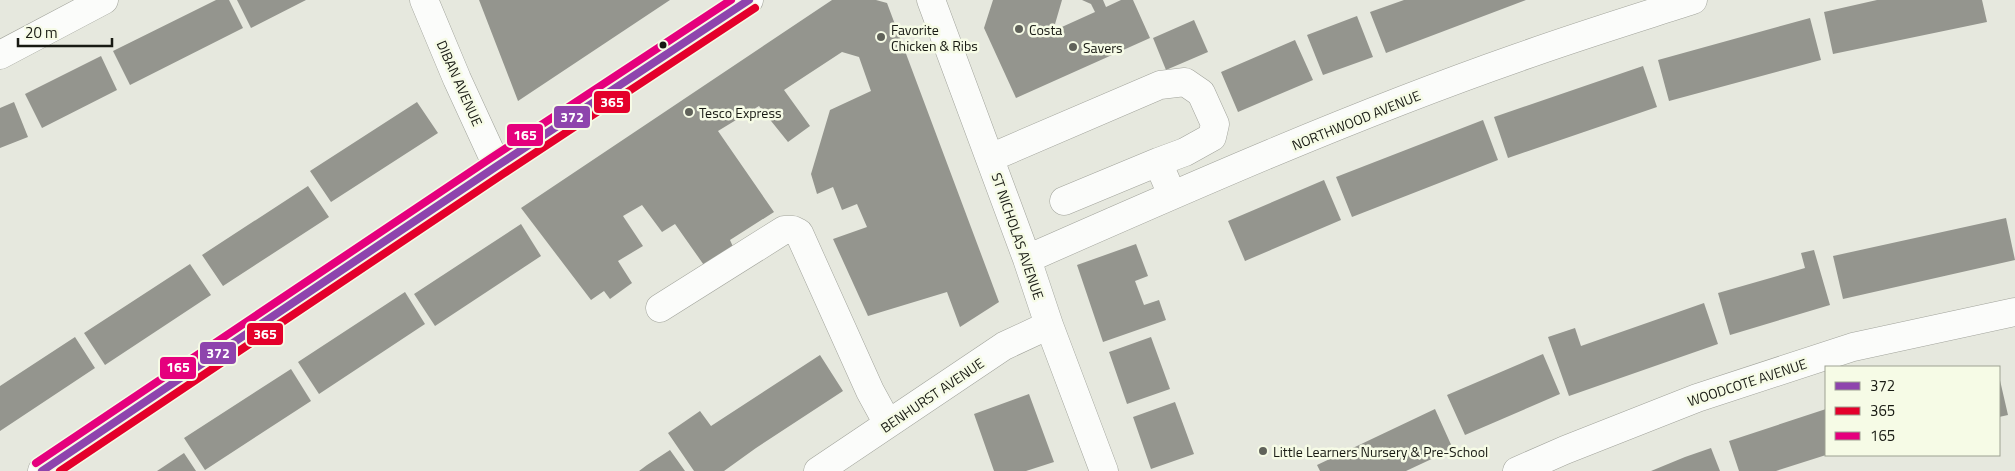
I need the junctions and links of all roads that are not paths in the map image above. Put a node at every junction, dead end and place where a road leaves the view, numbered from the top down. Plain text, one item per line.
1 (104, 0) edge
2 (424, 0) edge
3 (749, 0) edge
4 (1693, 0) edge
5 (936, 2) edge
6 (0, 55) edge
7 (990, 158) junction
8 (1158, 162) junction
9 (496, 166) junction
10 (1172, 195) junction
11 (1064, 201) dead end
12 (1027, 258) junction
13 (660, 308) dead end
14 (2015, 312) edge
15 (1048, 325) junction
16 (888, 424) junction
17 (42, 471) edge
18 (818, 471) edge
19 (1104, 471) edge
20 (1517, 471) edge

1 - 6 street
2 - 9 street, DIBAN AVENUE
3 - 9 street
4 - 10 street, NORTHWOOD AVENUE
5 - 7 street, ST NICHOLAS AVENUE
7 - 8 street
7 - 12 street, ST NICHOLAS AVENUE
8 - 10 street
8 - 11 street
9 - 17 street
10 - 12 street, NORTHWOOD AVENUE
12 - 15 street, ST NICHOLAS AVENUE
13 - 16 street
14 - 20 street, WOODCOTE AVENUE
15 - 16 street, BENHURST AVENUE
15 - 19 street, ST NICHOLAS AVENUE
16 - 18 street, BENHURST AVENUE

